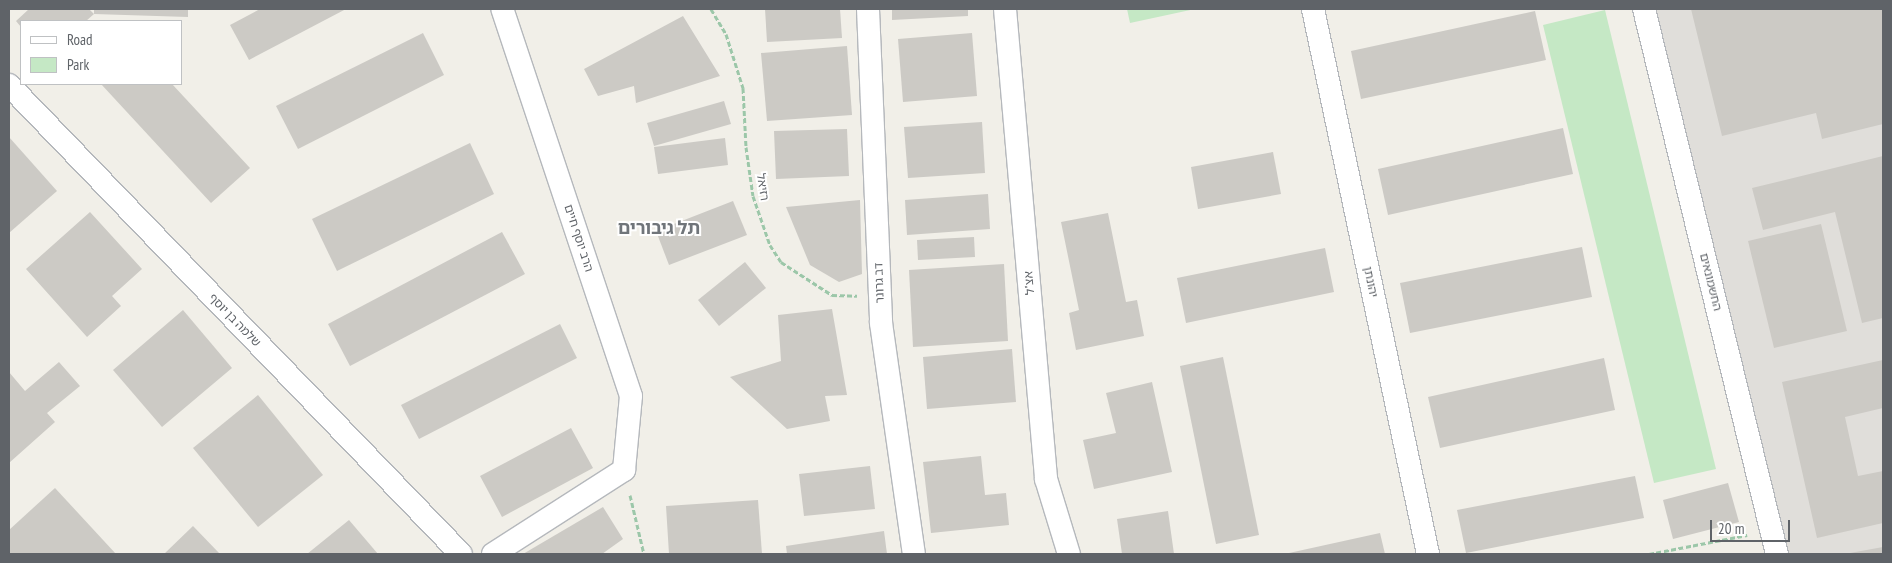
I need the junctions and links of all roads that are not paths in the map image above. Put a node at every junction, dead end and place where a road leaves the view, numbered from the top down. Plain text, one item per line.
1 (502, 9) edge
2 (868, 9) edge
3 (1005, 9) edge
4 (1314, 9) edge
5 (1644, 9) edge
6 (9, 85) edge
7 (462, 554) edge
8 (493, 554) edge
9 (914, 554) edge
10 (1068, 554) edge
11 (1428, 554) edge
12 (1777, 554) edge

1 - 8 street, הרב יוסף חיים
2 - 9 street, דב גרונר
3 - 10 street, אצ"ל
4 - 11 street, יהונתן
5 - 12 street, החשמונאים
6 - 7 street, שלמה בן יוסף

